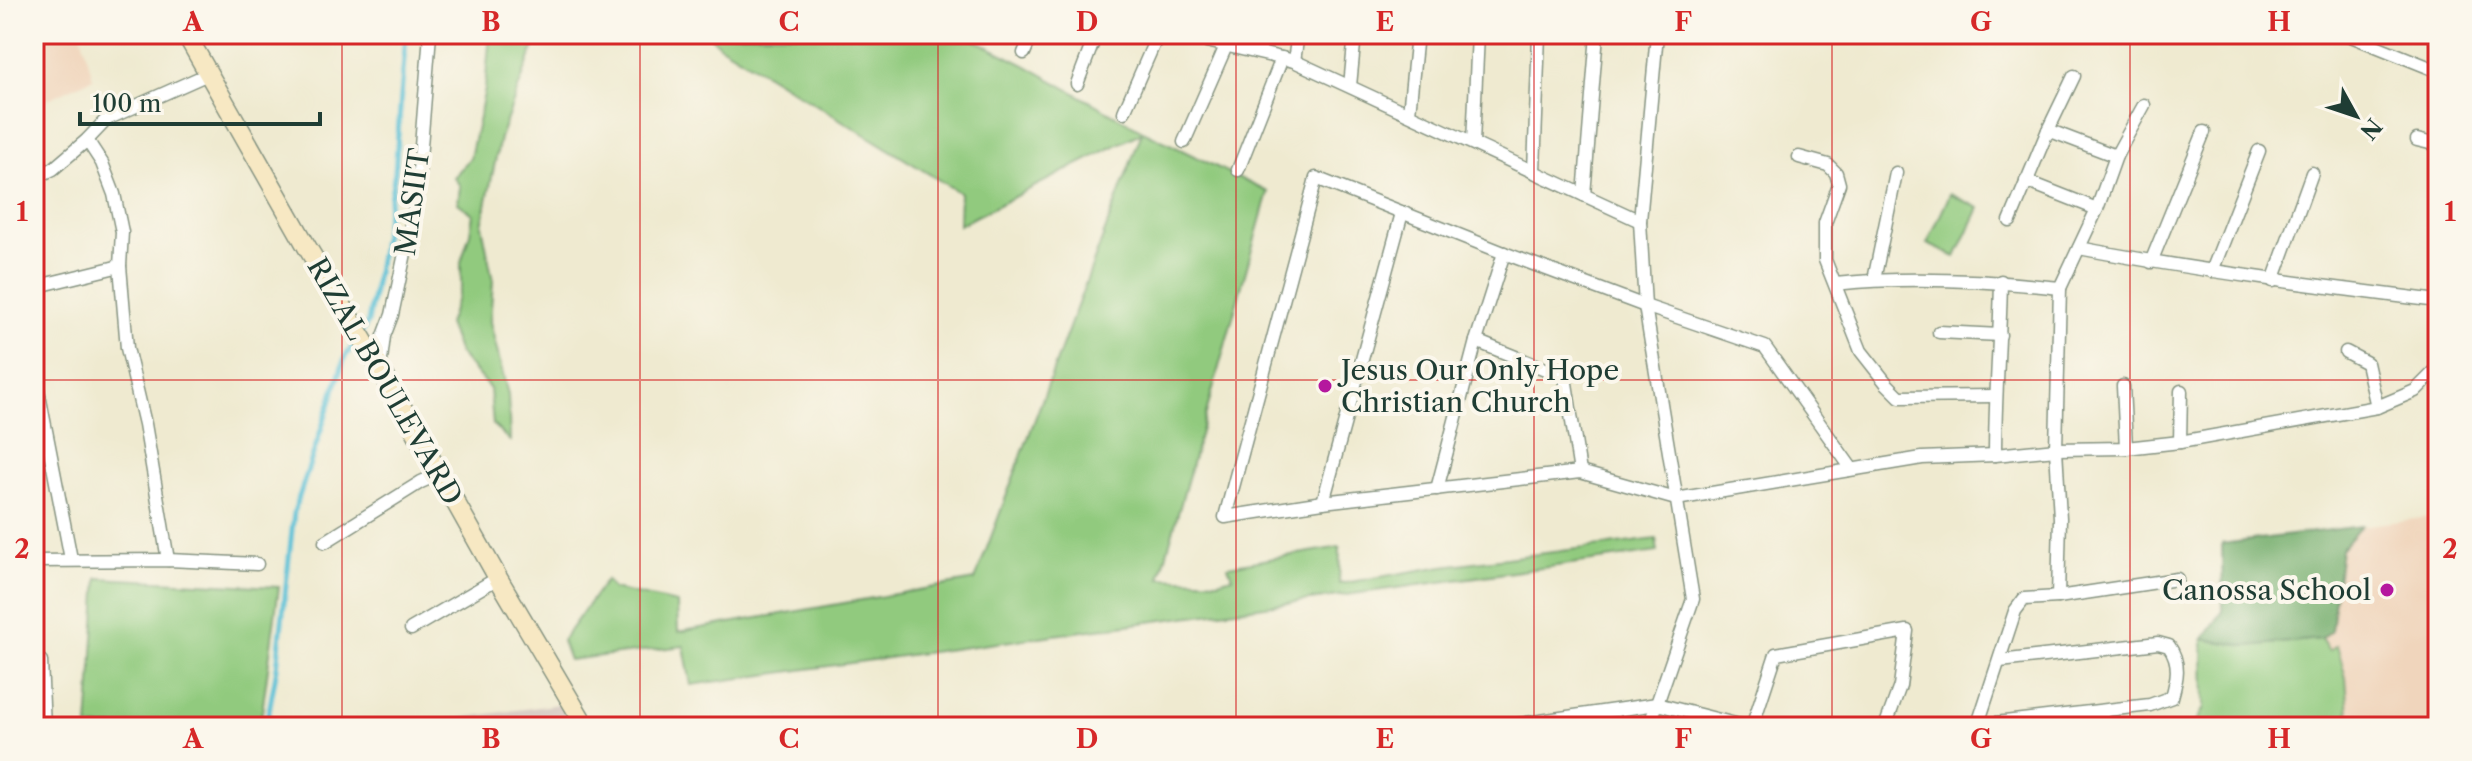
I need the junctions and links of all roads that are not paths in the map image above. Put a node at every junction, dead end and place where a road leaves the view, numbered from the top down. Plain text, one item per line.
1 (186, 34) edge
2 (430, 34) edge
3 (1032, 34) edge
4 (1096, 34) edge
5 (1158, 34) edge
6 (1176, 34) edge
7 (1298, 34) edge
8 (1355, 34) edge
9 (1417, 34) edge
10 (1478, 34) edge
11 (1539, 34) edge
12 (1597, 34) edge
13 (1657, 34) edge
14 (2346, 34) edge
15 (1226, 46) junction
16 (1024, 53) dead end
17 (1288, 59) junction
18 (2438, 71) edge
19 (208, 74) junction
20 (2074, 76) dead end
21 (1077, 84) dead end
22 (1350, 86) junction
23 (2144, 105) dead end
24 (1124, 112) dead end
25 (1409, 113) junction
26 (2048, 130) junction
27 (2204, 132) dead end
28 (87, 140) junction
29 (2417, 140) dead end
30 (1184, 142) dead end
31 (1473, 143) junction
32 (2438, 145) edge
33 (2259, 151) dead end
34 (2116, 156) junction
35 (1799, 157) dead end
36 (1238, 170) dead end
37 (1534, 171) junction
38 (1896, 173) dead end
39 (2312, 173) dead end
40 (34, 178) edge
41 (2026, 181) junction
42 (1584, 195) junction
43 (2097, 209) junction
44 (1402, 213) junction
45 (1640, 221) junction
46 (2010, 221) dead end
47 (2079, 248) junction
48 (1504, 253) junction
49 (2151, 262) junction
50 (120, 266) junction
51 (2212, 271) junction
52 (1874, 280) junction
53 (2001, 281) junction
54 (2273, 281) junction
55 (1835, 284) junction
56 (34, 287) edge
57 (2060, 288) junction
58 (2438, 301) edge
59 (1645, 306) junction
60 (1939, 332) dead end
61 (2000, 335) junction
62 (1476, 341) junction
63 (2346, 352) dead end
64 (378, 364) junction
65 (2438, 365) edge
66 (34, 369) edge
67 (2123, 386) dead end
68 (2181, 391) dead end
69 (1995, 396) junction
70 (2377, 407) junction
71 (2180, 442) junction
72 (2126, 448) junction
73 (2056, 449) junction
74 (1995, 455) junction
75 (1852, 469) junction
76 (1580, 472) junction
77 (439, 474) junction
78 (1437, 489) junction
79 (1676, 499) junction
80 (1323, 502) junction
81 (325, 542) dead end
82 (71, 559) junction
83 (168, 560) junction
84 (34, 561) edge
85 (257, 564) dead end
86 (498, 578) junction
87 (2177, 579) dead end
88 (2058, 597) junction
89 (411, 629) dead end
90 (41, 661) dead end
91 (2000, 661) junction
92 (1657, 704) junction
93 (1522, 725) edge
94 (1978, 726) edge
95 (44, 727) edge
96 (586, 727) edge
97 (1499, 727) edge
98 (1649, 727) edge
99 (1750, 727) edge
100 (1885, 727) edge

1 - 19 main road, RIZAL BOULEVARD
2 - 64 street, MASIIT
3 - 16 street
4 - 21 street
5 - 24 street
6 - 15 street
7 - 17 street
8 - 22 street
9 - 25 street
10 - 31 street
11 - 37 street
12 - 42 street
13 - 45 street
14 - 18 street
15 - 17 street
15 - 30 street
17 - 22 street
17 - 36 street
19 - 28 street
19 - 64 main road, RIZAL BOULEVARD
20 - 26 street
22 - 25 street
23 - 34 street
25 - 31 street
26 - 34 street
26 - 41 street
27 - 49 street
28 - 40 street
28 - 50 street
29 - 32 street
31 - 37 street
33 - 51 street
34 - 43 street
35 - 55 street
37 - 42 street
38 - 52 street
39 - 54 street
41 - 43 street
41 - 46 street
42 - 45 street
43 - 47 street
44 - 48 street
44 - 80 street
44 - 80 street
45 - 59 street
47 - 49 street
47 - 57 street
48 - 59 street
48 - 62 street
49 - 51 street
50 - 56 street
50 - 83 street
51 - 54 street
52 - 53 street
52 - 55 street
53 - 57 street
53 - 61 street
54 - 58 street
55 - 69 street
57 - 73 street
59 - 75 street
59 - 79 street
60 - 61 street
61 - 69 street
62 - 76 street
62 - 78 street
63 - 70 street
64 - 77 main road, RIZAL BOULEVARD
65 - 70 street
66 - 82 street
67 - 72 street
68 - 71 street
69 - 74 street
70 - 71 street
71 - 72 street
72 - 73 street
73 - 74 street
73 - 88 street
74 - 75 street
75 - 79 street
76 - 78 street
76 - 79 street
77 - 81 street
77 - 86 main road, RIZAL BOULEVARD
78 - 80 street
79 - 92 street
82 - 83 street
82 - 84 street
83 - 85 street
86 - 89 street
86 - 96 main road, RIZAL BOULEVARD
87 - 88 street
88 - 91 street
90 - 95 street
91 - 94 street
91 - 94 street
92 - 93 street
92 - 98 street
92 - 99 street
93 - 97 street
99 - 100 street

